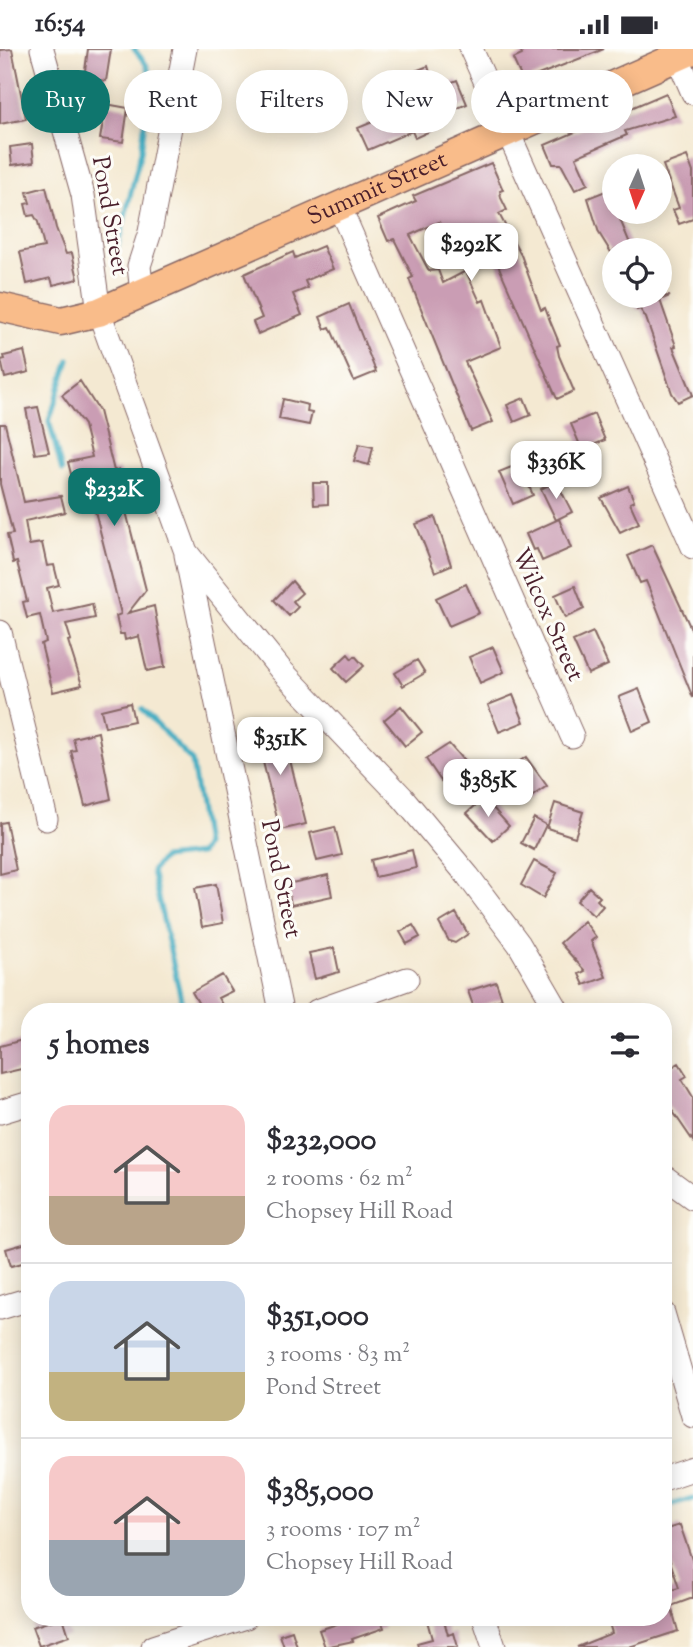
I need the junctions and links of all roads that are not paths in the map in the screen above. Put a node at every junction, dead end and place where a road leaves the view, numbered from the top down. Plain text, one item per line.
1 (42, 49) edge
2 (185, 49) edge
3 (471, 49) edge
4 (681, 52) edge
5 (480, 70) edge
6 (633, 74) edge
7 (693, 93) edge
8 (505, 133) edge
9 (507, 133) edge
10 (339, 206) junction
11 (142, 293) junction
12 (0, 307) edge
13 (99, 312) junction
14 (691, 535) edge
15 (186, 552) junction
16 (0, 632) edge
17 (572, 736) dead end
18 (46, 819) dead end
19 (407, 979) dead end
20 (279, 1003) edge
21 (340, 1003) edge
22 (553, 1003) edge
23 (21, 1106) edge
24 (0, 1112) edge
25 (672, 1183) edge
26 (693, 1198) edge
27 (21, 1302) edge
28 (0, 1308) edge
29 (672, 1344) edge
30 (693, 1416) edge
31 (693, 1469) edge
32 (672, 1476) edge
33 (218, 1626) edge
34 (487, 1626) edge
35 (153, 1647) edge
36 (494, 1647) edge

1 - 13 street, Pond Street
2 - 11 street
3 - 5 street
4 - 6 main road, Summit Street
4 - 7 street
8 - 10 main road, Summit Street
9 - 14 street
10 - 11 main road, Summit Street
10 - 17 street, Wilcox Street
11 - 13 main road, Summit Street
12 - 13 main road, Summit Street
13 - 15 street, Pond Street
15 - 20 street, Pond Street
15 - 22 street
16 - 18 street
19 - 21 street
23 - 24 street
25 - 26 street
27 - 28 street
29 - 30 street
31 - 32 street
33 - 35 street
34 - 36 street

